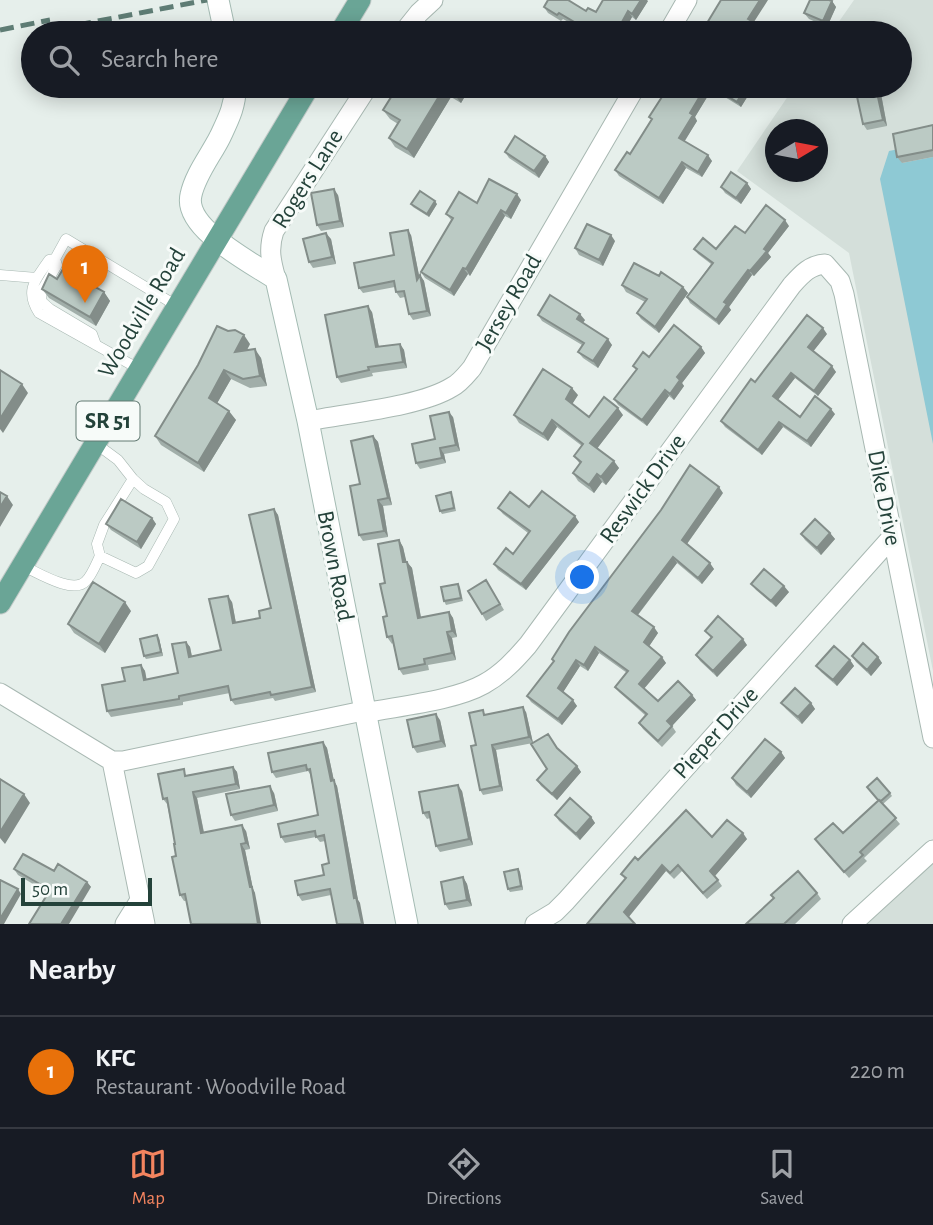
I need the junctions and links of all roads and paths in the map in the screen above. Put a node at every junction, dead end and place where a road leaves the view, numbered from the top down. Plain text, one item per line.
1 (360, 0) edge
2 (433, 0) edge
3 (687, 0) edge
4 (347, 21) edge
5 (413, 21) edge
6 (675, 21) edge
7 (236, 98) edge
8 (302, 98) edge
9 (360, 98) edge
10 (629, 98) edge
11 (217, 239) junction
12 (55, 259) junction
13 (825, 264) joint
14 (0, 275) edge
15 (37, 278) junction
16 (275, 279) junction
17 (177, 306) junction
18 (96, 345) junction
19 (139, 369) junction
20 (307, 421) junction
21 (95, 443) junction
22 (133, 480) junction
23 (892, 537) junction
24 (100, 556) junction
25 (22, 566) junction
26 (0, 603) edge
27 (0, 693) edge
28 (363, 712) junction
29 (933, 738) edge
30 (112, 761) junction
31 (933, 850) edge
32 (140, 900) junction
33 (125, 924) edge
34 (145, 924) edge
35 (407, 924) edge
36 (535, 924) edge
37 (852, 924) edge

1 - 4 main road
2 - 5 street
3 - 6 street
7 - 11 street
8 - 11 main road, Woodville Road / SR 51
9 - 16 street, Rogers Lane
10 - 20 street, Jersey Road
11 - 16 street
11 - 17 main road, Woodville Road / SR 51
12 - 15 lane
12 - 17 lane
12 - 18 lane
13 - 23 street, Dike Drive
13 - 28 street, Reswick Drive
14 - 15 lane
15 - 18 lane
16 - 20 street, Brown Road
17 - 19 main road, Woodville Road / SR 51
18 - 19 lane
19 - 21 main road, Woodville Road / SR 51
20 - 28 street, Brown Road
21 - 22 lane
21 - 25 main road, Woodville Road / SR 51
22 - 24 lane
22 - 24 lane
23 - 29 street, Dike Drive
23 - 36 street, Pieper Drive
24 - 25 lane
25 - 26 main road, Woodville Road / SR 51
27 - 30 street
28 - 30 street, Reswick Drive
28 - 35 street, Brown Road
30 - 32 street
31 - 37 street
32 - 33 street
32 - 34 street

